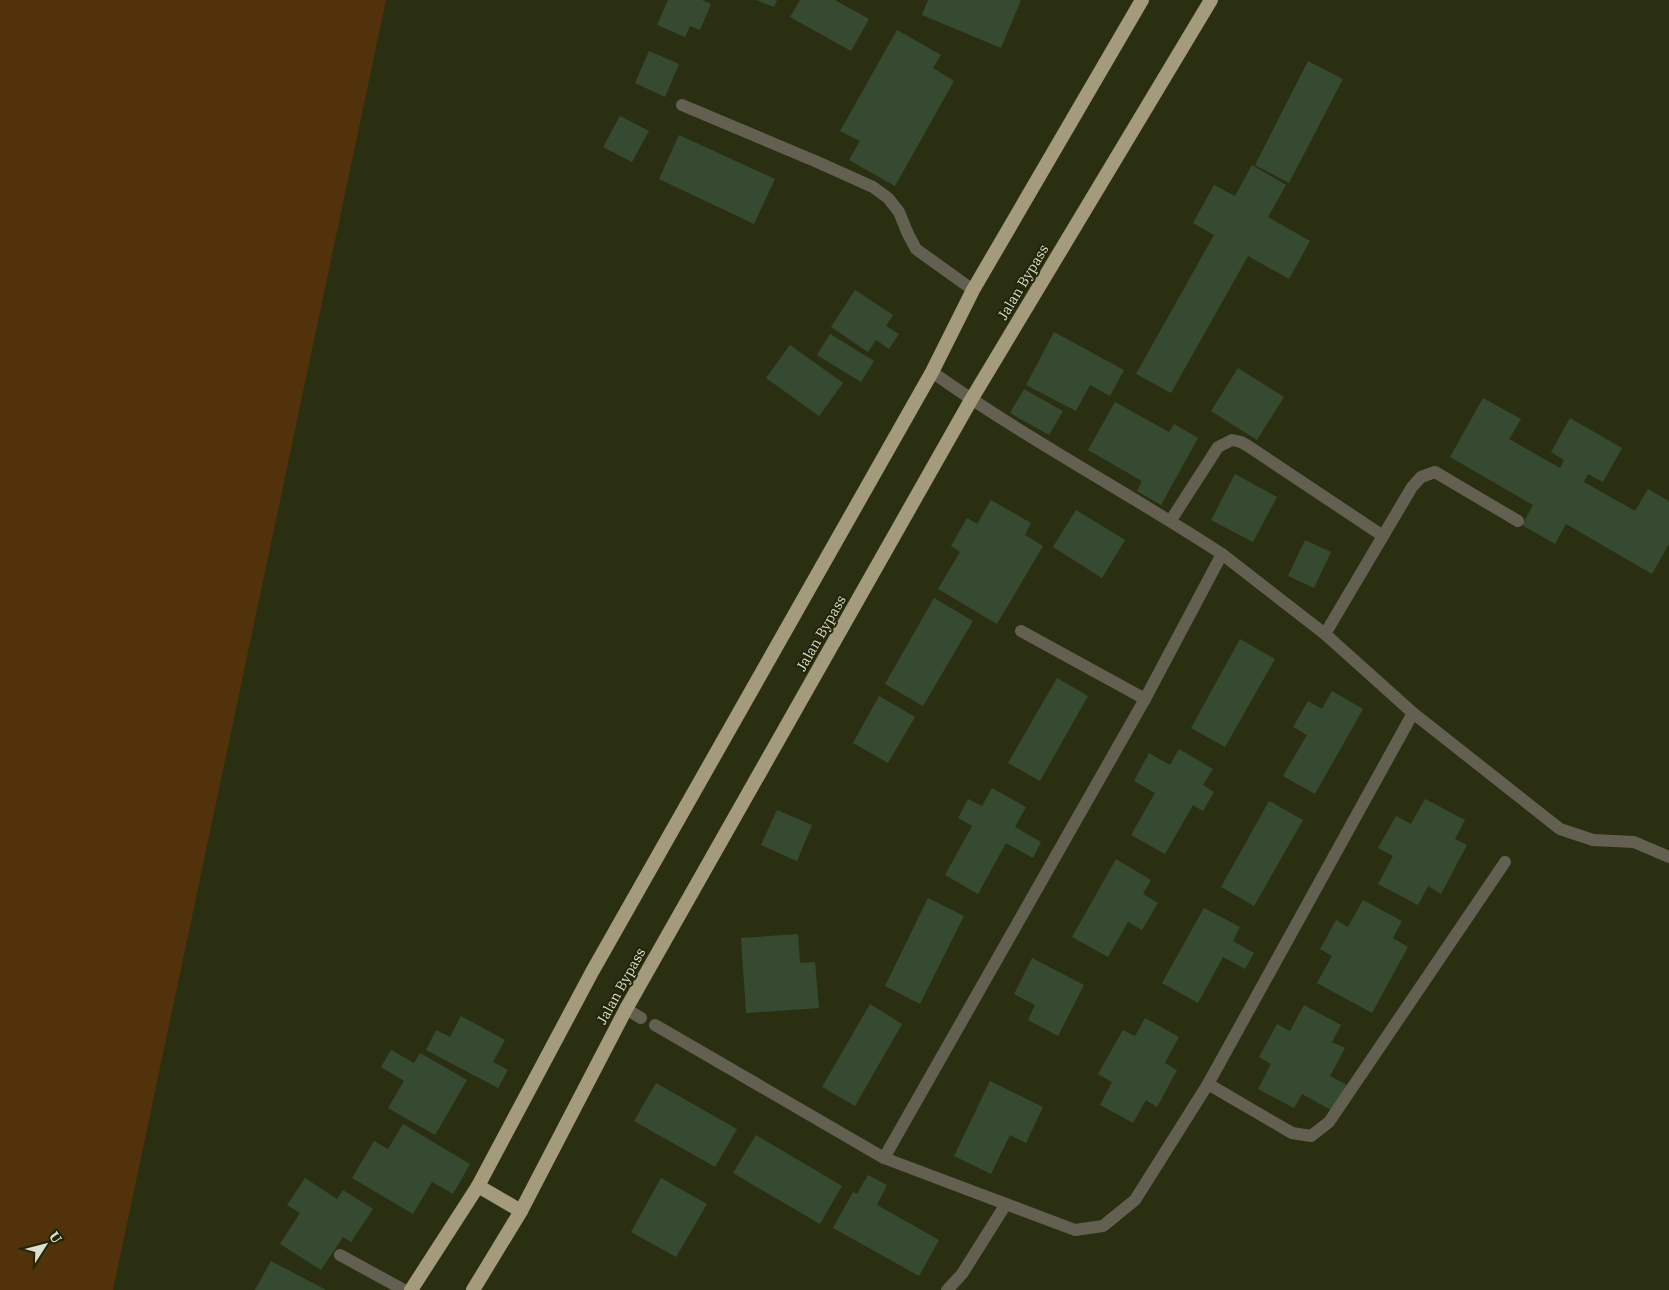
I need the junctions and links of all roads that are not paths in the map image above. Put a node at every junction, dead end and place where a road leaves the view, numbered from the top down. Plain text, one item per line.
1 (1142, 0) edge
2 (1211, 0) edge
3 (682, 105) dead end
4 (973, 290) junction
5 (932, 372) junction
6 (972, 400) junction
7 (1171, 520) junction
8 (1518, 521) dead end
9 (1384, 536) junction
10 (1222, 554) junction
11 (1021, 631) dead end
12 (1325, 634) junction
13 (1145, 699) junction
14 (1413, 713) junction
15 (1669, 857) edge
16 (1505, 862) dead end
17 (626, 1009) junction
18 (641, 1018) dead end
19 (654, 1025) dead end
20 (1208, 1084) junction
21 (884, 1158) junction
22 (478, 1186) junction
23 (1006, 1204) junction
24 (521, 1211) junction
25 (340, 1255) dead end
26 (404, 1290) edge
27 (411, 1290) edge
28 (473, 1290) edge
29 (947, 1290) edge

1 - 4 highway
2 - 6 highway, Jalan Bypass
3 - 4 street
4 - 5 highway
5 - 6 street
5 - 22 highway
6 - 7 street
6 - 17 highway, Jalan Bypass
7 - 9 street
7 - 10 street
8 - 9 street
9 - 12 street
10 - 12 street
10 - 13 street
11 - 13 street
12 - 14 street
13 - 21 street
14 - 15 street
14 - 20 street
16 - 20 street
17 - 18 street
17 - 24 highway, Jalan Bypass
19 - 21 street
20 - 23 street
21 - 23 street
22 - 24 highway
22 - 27 highway
23 - 29 street
24 - 28 highway, Jalan Bypass
25 - 26 street

